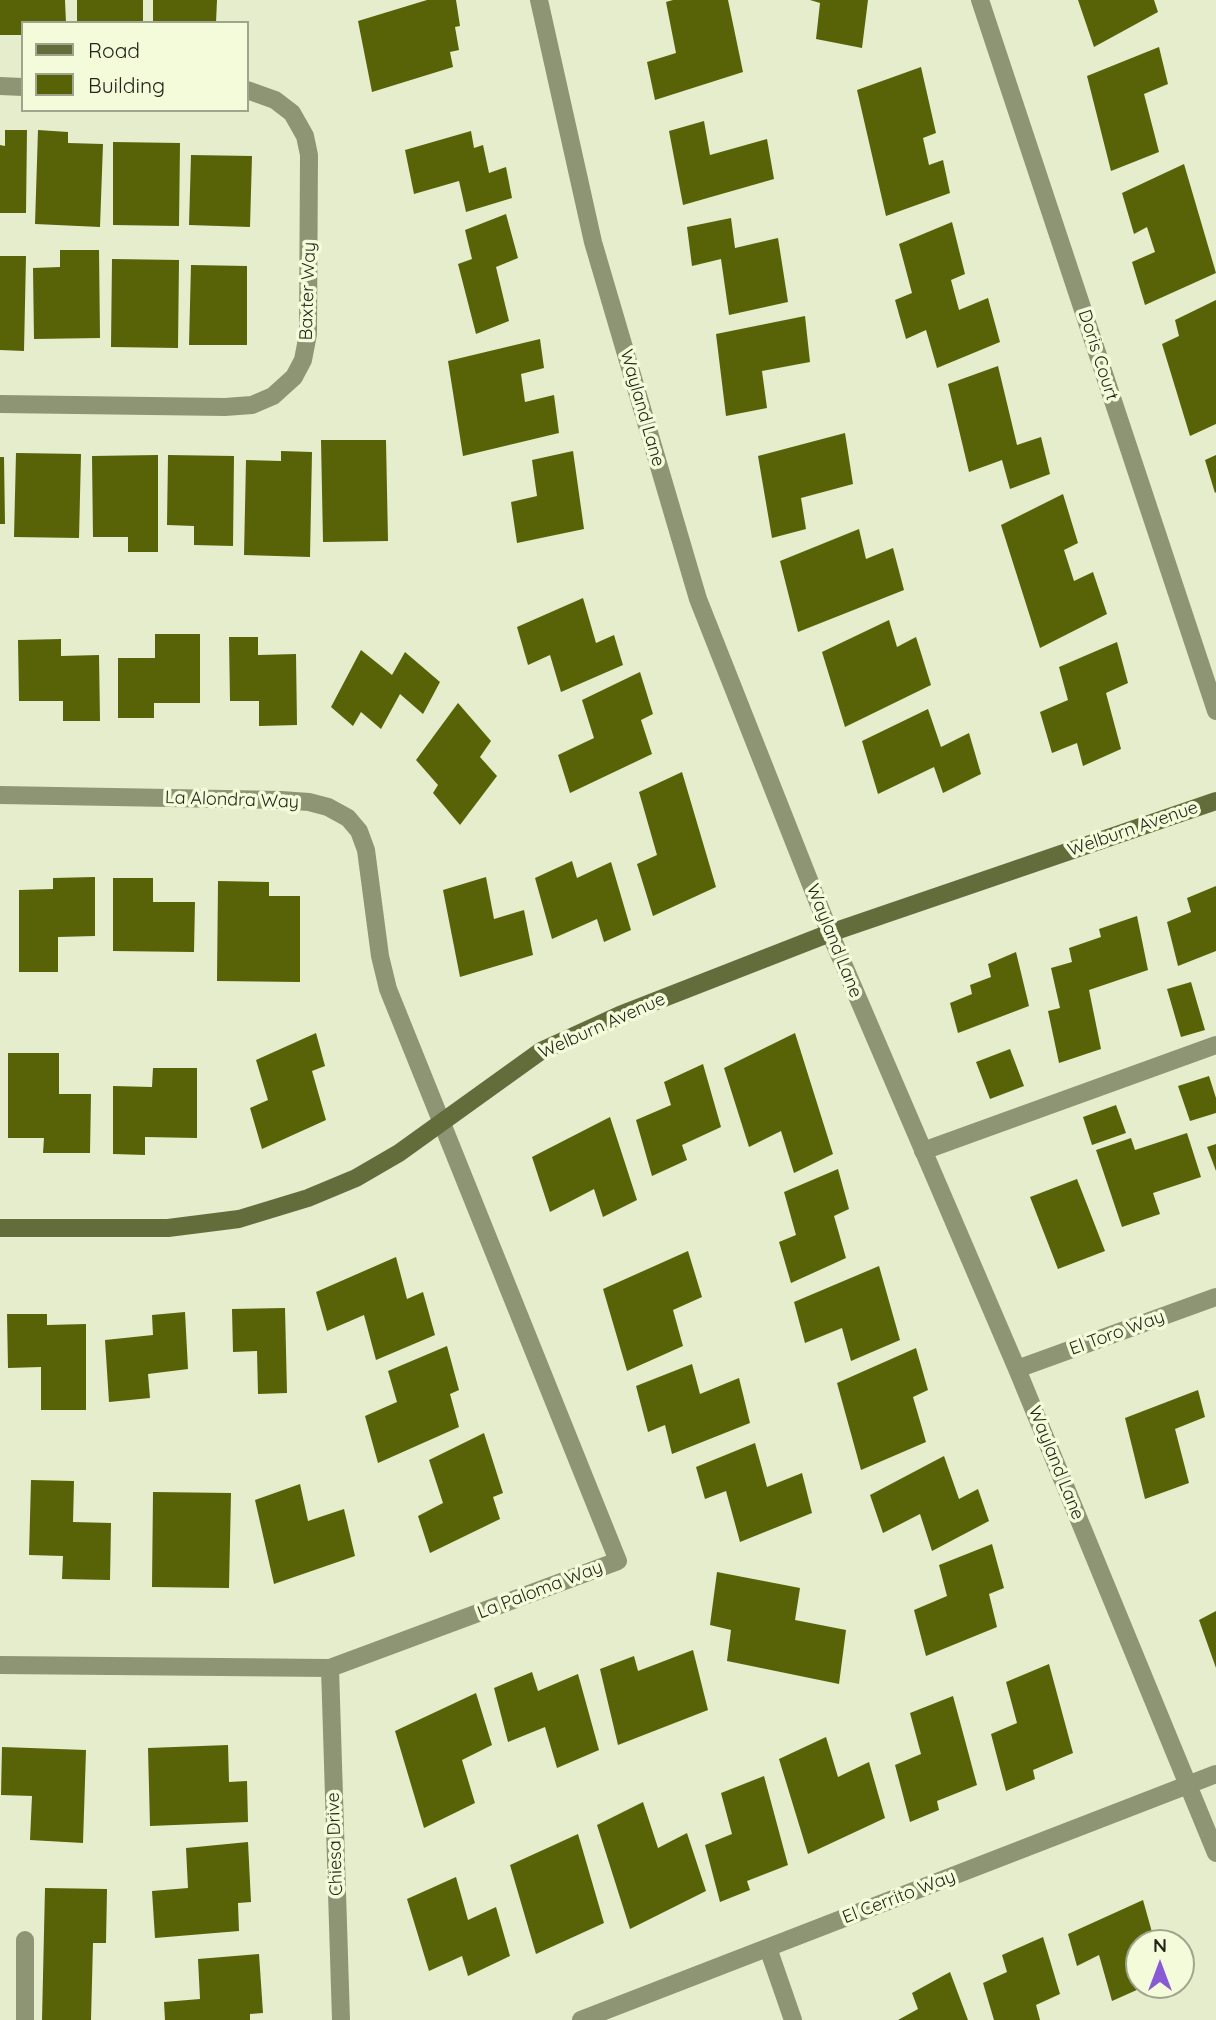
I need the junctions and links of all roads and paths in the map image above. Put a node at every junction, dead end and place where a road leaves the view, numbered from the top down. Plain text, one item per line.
1 (539, 0) edge
2 (980, 0) edge
3 (0, 86) edge
4 (21, 87) edge
5 (248, 90) edge
6 (0, 404) edge
7 (1216, 711) edge
8 (0, 795) edge
9 (1216, 801) edge
10 (830, 933) junction
11 (1216, 1045) edge
12 (441, 1124) junction
13 (923, 1151) junction
14 (0, 1228) edge
15 (1216, 1297) edge
16 (1017, 1369) junction
17 (0, 1665) edge
18 (330, 1668) junction
19 (1216, 1774) edge
20 (1188, 1784) junction
21 (1216, 1853) edge
22 (25, 1940) dead end
23 (768, 1948) junction
24 (26, 2020) edge
25 (341, 2020) edge
26 (581, 2020) edge
27 (793, 2020) edge

1 - 10 street, Wayland Lane
2 - 7 street, Doris Court
3 - 4 street
5 - 6 street, Baxter Way
8 - 12 street, La Alondra Way
9 - 10 main road, Welburn Avenue
10 - 12 main road, Welburn Avenue
10 - 13 street, Wayland Lane
11 - 13 street
12 - 14 main road, Welburn Avenue
12 - 18 street, La Paloma Way
13 - 16 street, Wayland Lane
15 - 16 street, El Toro Way
16 - 20 street, Wayland Lane
17 - 18 street, La Paloma Way
18 - 25 street, Chiesa Drive
19 - 20 street, El Cerrito Way
20 - 21 street, Wayland Lane
20 - 23 street, El Cerrito Way
22 - 24 street
23 - 26 street, El Cerrito Way
23 - 27 street

